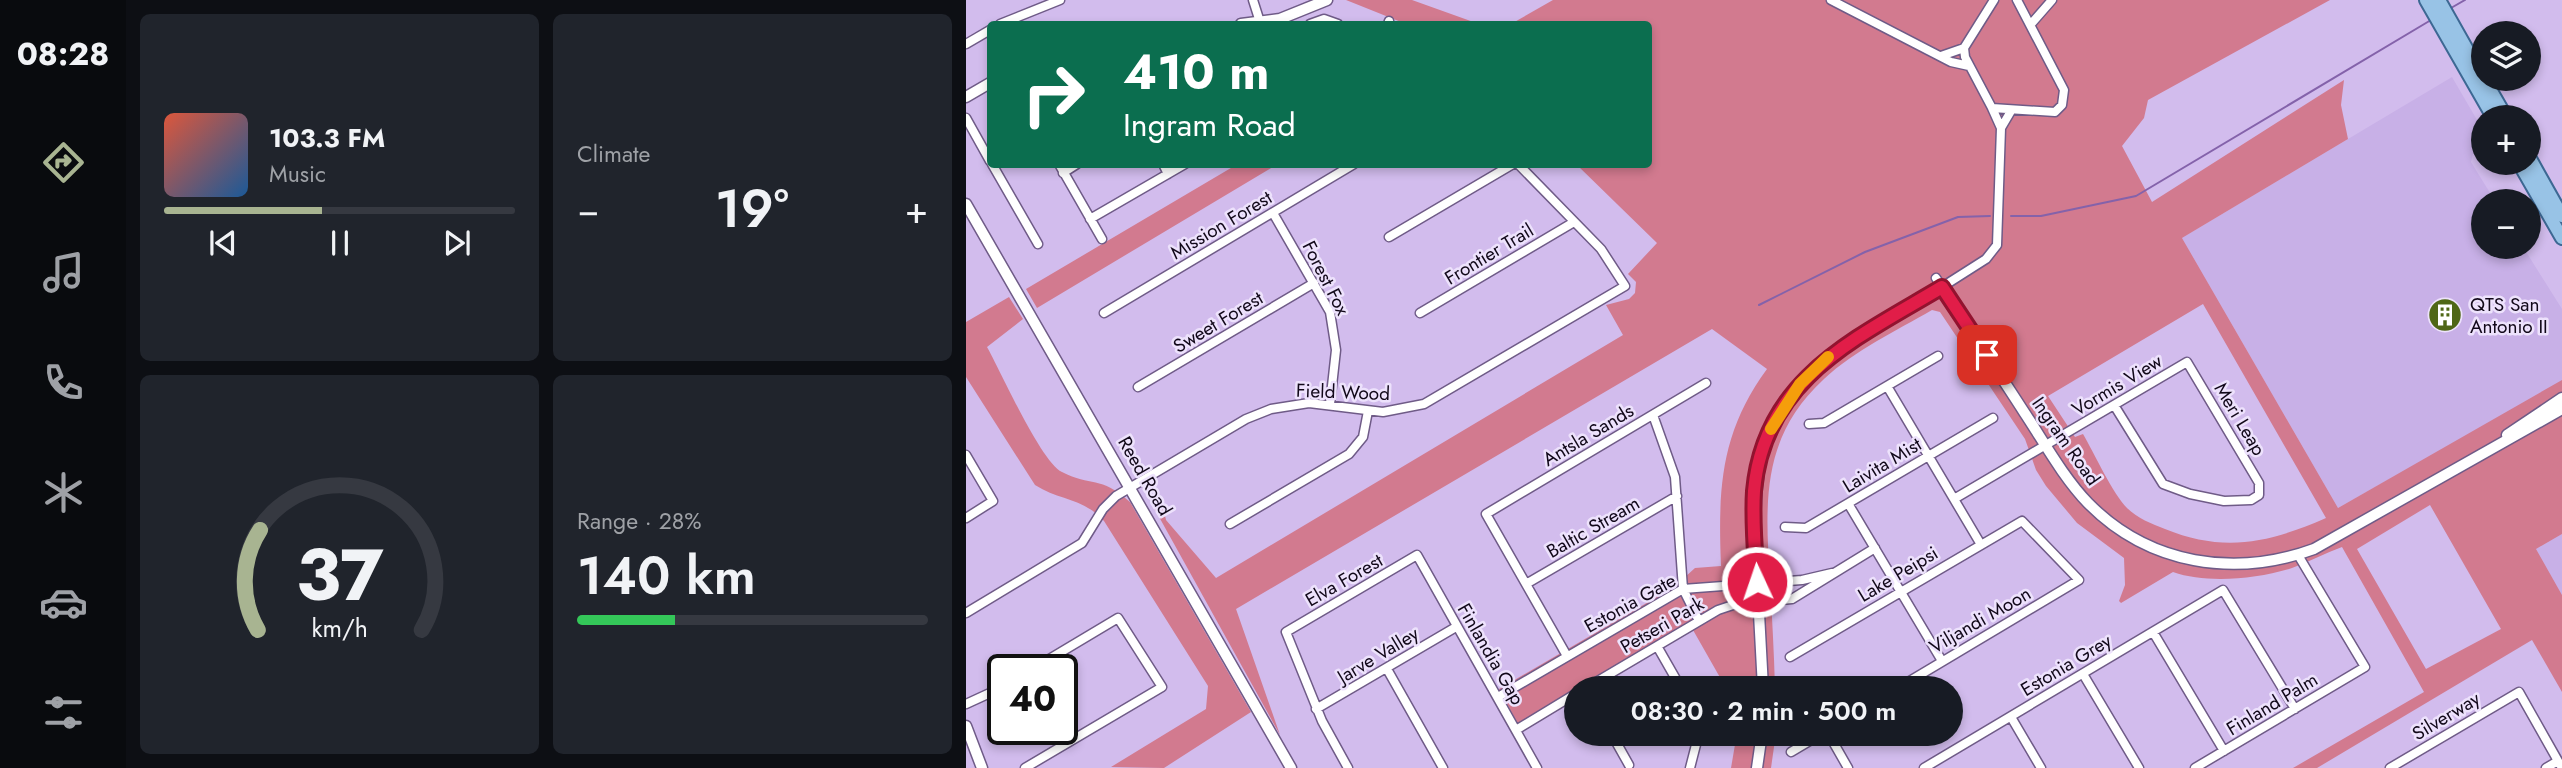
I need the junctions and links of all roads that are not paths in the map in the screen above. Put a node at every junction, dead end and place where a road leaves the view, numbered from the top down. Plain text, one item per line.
1 (1060, 0) edge
2 (1253, 0) edge
3 (1327, 0) edge
4 (1830, 0) edge
5 (1994, 0) edge
6 (2052, 0) edge
7 (2426, 0) edge
8 (2439, 0) edge
9 (2019, 1) edge
10 (1008, 21) edge
11 (1251, 21) edge
12 (1266, 21) edge
13 (2031, 24) junction
14 (987, 32) edge
15 (966, 44) edge
16 (1964, 48) junction
17 (1941, 56) junction
18 (2471, 57) edge
19 (1969, 66) junction
20 (987, 85) edge
21 (966, 97) edge
22 (2486, 105) edge
23 (1992, 108) junction
24 (2011, 111) junction
25 (966, 118) edge
26 (2001, 128) junction
27 (987, 156) edge
28 (994, 168) edge
29 (1165, 168) edge
30 (1178, 168) edge
31 (1347, 168) edge
32 (1508, 168) edge
33 (1519, 168) edge
34 (1061, 169) edge
35 (1168, 174) junction
36 (2526, 175) edge
37 (2539, 175) edge
38 (966, 204) edge
39 (1273, 213) junction
40 (2562, 216) edge
41 (1090, 219) junction
42 (1574, 222) junction
43 (1389, 237) dead end
44 (2562, 238) edge
45 (1102, 239) dead end
46 (1038, 244) dead end
47 (1939, 282) junction
48 (1314, 283) junction
49 (1104, 313) dead end
50 (1420, 313) dead end
51 (1938, 356) dead end
52 (2187, 362) joint
53 (1706, 383) dead end
54 (1887, 386) junction
55 (1138, 387) dead end
56 (2562, 398) edge
57 (1330, 404) junction
58 (2114, 405) junction
59 (2562, 410) edge
60 (1368, 411) junction
61 (1653, 415) junction
62 (1993, 418) dead end
63 (1809, 424) dead end
64 (2046, 446) junction
65 (966, 455) edge
66 (2482, 455) junction
67 (1928, 456) junction
68 (1132, 488) junction
69 (1677, 496) junction
70 (1954, 499) junction
71 (1849, 505) junction
72 (966, 518) edge
73 (1230, 524) dead end
74 (1785, 527) dead end
75 (1980, 543) junction
76 (1875, 548) junction
77 (1417, 555) joint
78 (2298, 555) junction
79 (1832, 573) junction
80 (2079, 580) joint
81 (1757, 582) junction
82 (1526, 584) junction
83 (1683, 589) junction
84 (1900, 591) junction
85 (1758, 603) junction
86 (966, 613) edge
87 (1699, 621) junction
88 (1456, 627) junction
89 (2153, 632) junction
90 (1657, 646) junction
91 (1058, 654) edge
92 (1567, 656) junction
93 (1790, 657) dead end
94 (1942, 661) junction
95 (1387, 669) junction
96 (2082, 674) junction
97 (1606, 676) edge
98 (1674, 676) edge
99 (1762, 676) edge
100 (1918, 676) edge
101 (987, 694) edge
102 (1497, 697) junction
103 (1564, 701) edge
104 (966, 704) edge
105 (1316, 709) junction
106 (2295, 709) junction
107 (2011, 717) junction
108 (966, 726) edge
109 (1516, 730) junction
110 (1078, 737) edge
111 (1064, 745) edge
112 (1618, 746) edge
113 (1696, 746) edge
114 (1760, 746) edge
115 (1802, 746) edge
116 (1834, 746) edge
117 (2224, 751) junction
118 (1791, 752) dead end
119 (1939, 759) junction
120 (2560, 764) edge
121 (1629, 765) dead end
122 (982, 768) edge
123 (1025, 768) edge
124 (1291, 768) edge
125 (1348, 768) edge
126 (1443, 768) edge
127 (1537, 768) edge
128 (1690, 768) edge
129 (1757, 768) edge
130 (1848, 768) edge
131 (1924, 768) edge
132 (1944, 768) edge
133 (2041, 768) edge
134 (2138, 768) edge
135 (2195, 768) edge
136 (2390, 768) edge
137 (2546, 768) edge

1 - 10 street
2 - 11 street
3 - 12 street
4 - 17 street
5 - 16 street
6 - 13 street
7 - 22 main road
8 - 18 main road
9 - 13 street
13 - 24 street
14 - 15 street
16 - 17 street
16 - 19 street
17 - 19 street
19 - 23 street
20 - 21 street
23 - 24 street
23 - 26 street
24 - 26 street
25 - 27 street
26 - 47 street
28 - 46 street
29 - 35 street
30 - 35 street
31 - 39 street, Mission Forest
32 - 43 street
33 - 42 street
34 - 41 street
35 - 41 street
36 - 44 main road
37 - 40 main road
38 - 68 street, Reed Road
39 - 48 street, Forest Fox
39 - 49 street, Mission Forest
41 - 45 street
42 - 50 street, Frontier Trail
42 - 60 street, Field Wood
47 - 64 street, Ingram Road
47 - 81 street
48 - 55 street, Sweet Forest
48 - 57 street, Forest Fox
51 - 54 street
52 - 58 street, Vormis View
52 - 58 street, Meri Leap
53 - 61 street, Antsla Sands
54 - 63 street
54 - 67 street
56 - 66 street, Ingram Road
57 - 60 street, Field Wood
57 - 68 street, Field Wood
58 - 64 street, Vormis View
59 - 66 street, Ingram Road
60 - 73 street
61 - 69 street
61 - 82 street, Antsla Sands
62 - 67 street, Laivita Mist
64 - 70 street, Vormis View
64 - 78 street, Ingram Road
65 - 72 street
66 - 78 street, Ingram Road
67 - 70 street
67 - 71 street, Laivita Mist
68 - 86 street, Field Wood
68 - 124 street, Reed Road
69 - 82 street, Baltic Stream
69 - 83 street
70 - 75 street
71 - 74 street, Laivita Mist
71 - 76 street
75 - 80 street, Lake Peipsi
75 - 84 street, Lake Peipsi
76 - 79 street, Estonia Gate
76 - 84 street
77 - 88 street, Finlandia Gap
77 - 105 street, Elva Forest
78 - 106 street, Finland Palm
79 - 81 street, Estonia Gate
79 - 85 street, Estonia Gate
80 - 94 street, Viljandi Moon
81 - 83 street, Estonia Gate
81 - 85 street
82 - 92 street
83 - 87 street
83 - 92 street, Estonia Gate
84 - 93 street, Lake Peipsi
84 - 94 street
85 - 87 street, Petseri Park
85 - 99 street
87 - 90 street, Petseri Park
88 - 95 street, Jarve Valley
88 - 102 street, Finlandia Gap
89 - 96 street, Estonia Grey
89 - 106 street, Estonia Grey
89 - 117 street
90 - 97 street, Petseri Park
90 - 98 street
91 - 110 street
92 - 102 street, Estonia Gate
94 - 100 street, Viljandi Moon
95 - 105 street, Jarve Valley
95 - 126 street
96 - 107 street, Estonia Grey
96 - 134 street
101 - 104 street
102 - 109 street, Finlandia Gap
103 - 109 street
105 - 125 street
106 - 117 street, Finland Palm
107 - 119 street, Estonia Grey
107 - 133 street
108 - 122 street
109 - 127 street, Finlandia Gap
111 - 123 street
112 - 121 street
113 - 128 street
114 - 129 street
115 - 118 street
116 - 130 street
117 - 135 street, Finland Palm
119 - 131 street, Estonia Grey
119 - 132 street
120 - 136 street, Silverway
120 - 137 street

